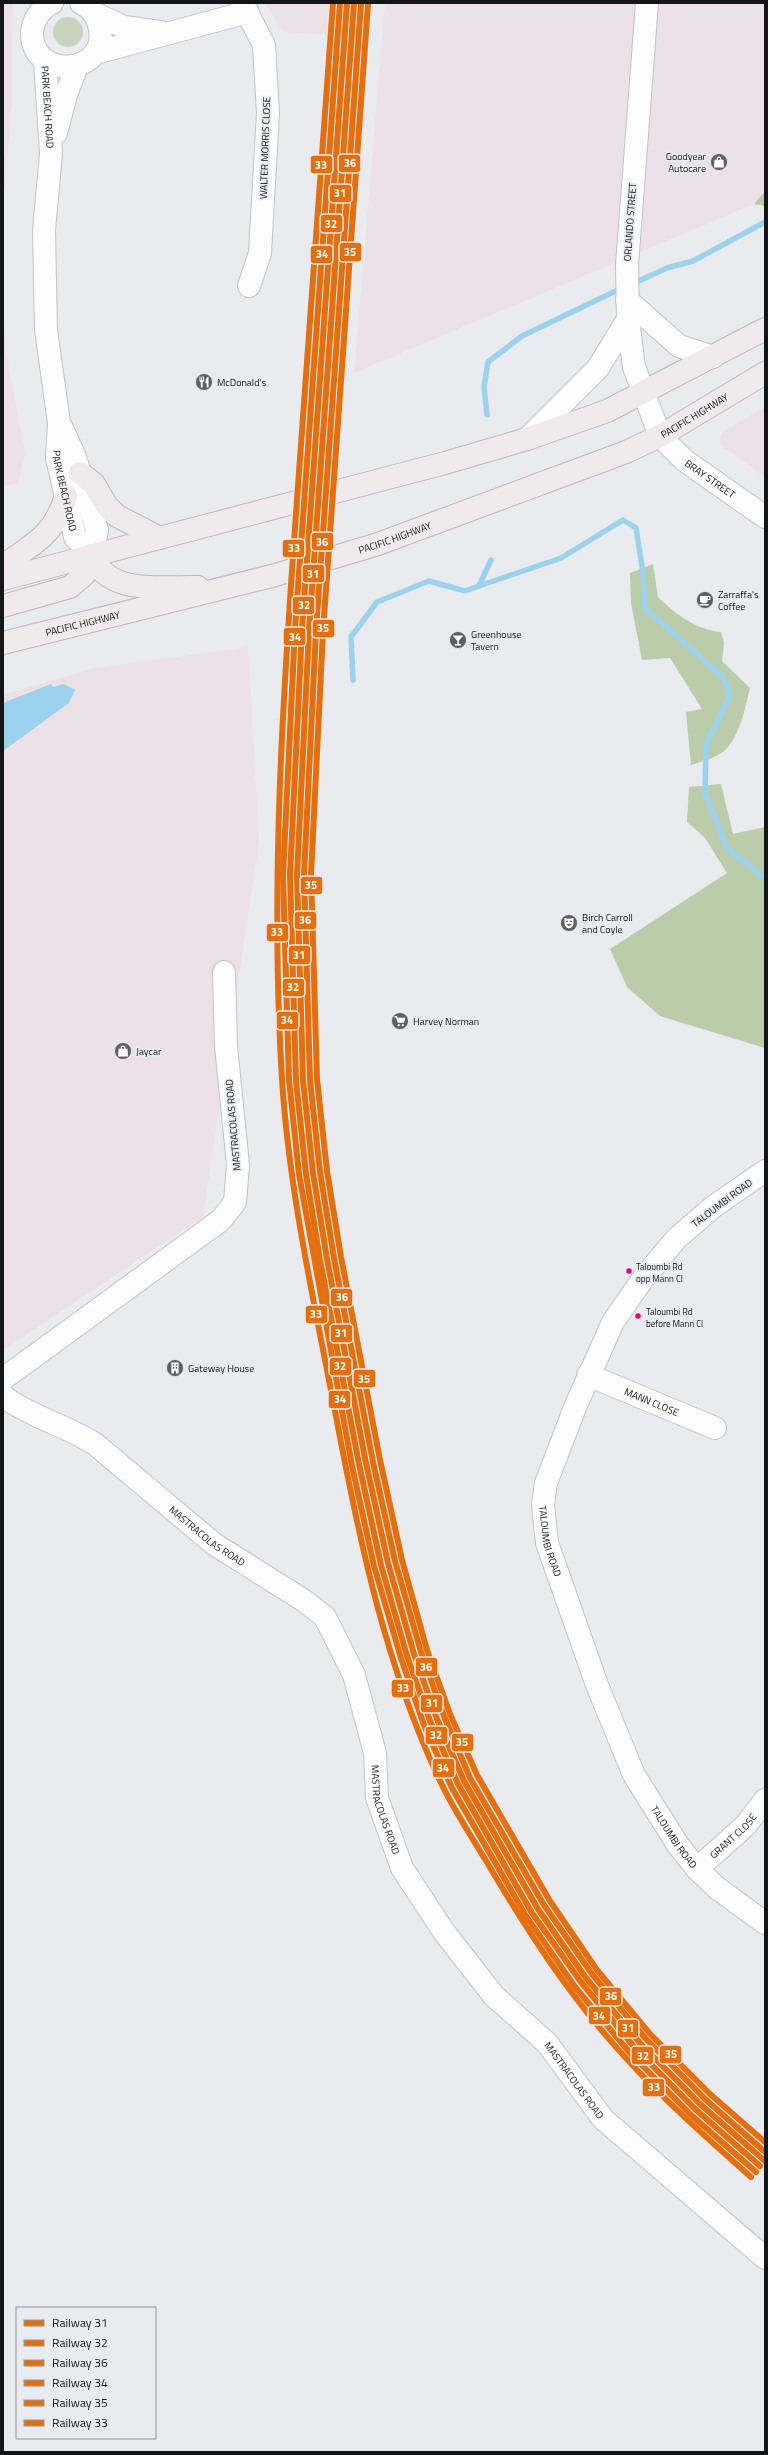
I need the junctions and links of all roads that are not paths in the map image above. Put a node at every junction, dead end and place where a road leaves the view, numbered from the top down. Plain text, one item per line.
1 (647, 3) edge
2 (49, 4) edge
3 (87, 6) edge
4 (245, 7) edge
5 (170, 33) junction
6 (95, 53) junction
7 (45, 60) junction
8 (77, 66) junction
9 (51, 154) junction
10 (249, 286) dead end
11 (627, 310) junction
12 (765, 329) edge
13 (713, 357) junction
14 (765, 374) edge
15 (644, 392) junction
16 (59, 423) junction
17 (660, 436) junction
18 (527, 439) junction
19 (80, 473) junction
20 (66, 496) junction
21 (765, 516) edge
22 (160, 538) junction
23 (92, 555) junction
24 (3, 566) edge
25 (3, 579) edge
26 (227, 587) junction
27 (3, 606) edge
28 (9, 643) edge
29 (224, 972) dead end
30 (765, 1171) edge
31 (588, 1375) junction
32 (3, 1379) edge
33 (3, 1396) edge
34 (715, 1428) dead end
35 (765, 1800) edge
36 (697, 1869) junction
37 (765, 1923) edge
38 (765, 2258) edge

1 - 11 street, ORLANDO STREET
2 - 7 street
3 - 5 street, WALTER MORRIS CLOSE
3 - 6 street
4 - 5 street, WALTER MORRIS CLOSE
4 - 10 street, WALTER MORRIS CLOSE
5 - 6 street
6 - 8 street
7 - 8 street
7 - 9 street, PARK BEACH ROAD
8 - 9 street, PARK BEACH ROAD
9 - 16 street, PARK BEACH ROAD
11 - 13 street
11 - 15 street, ORLANDO STREET
11 - 18 street
12 - 13 highway
13 - 15 highway
14 - 17 highway, PACIFIC HIGHWAY
15 - 17 street, ORLANDO STREET
15 - 18 highway
16 - 19 street, PARK BEACH ROAD
16 - 20 street, PARK BEACH ROAD
17 - 21 street, BRAY STREET
17 - 26 highway, PACIFIC HIGHWAY
18 - 22 highway
19 - 22 highway
19 - 23 street, PARK BEACH ROAD
20 - 23 street, PARK BEACH ROAD
20 - 24 highway
22 - 23 highway
23 - 25 highway
23 - 26 highway
23 - 27 highway
26 - 28 highway, PACIFIC HIGHWAY
29 - 32 street, MASTRACOLAS ROAD
30 - 31 street, TALOUMBI ROAD
31 - 34 street, MANN CLOSE
31 - 36 street, TALOUMBI ROAD
33 - 38 street, MASTRACOLAS ROAD
35 - 36 street, GRANT CLOSE
36 - 37 street, TALOUMBI ROAD

